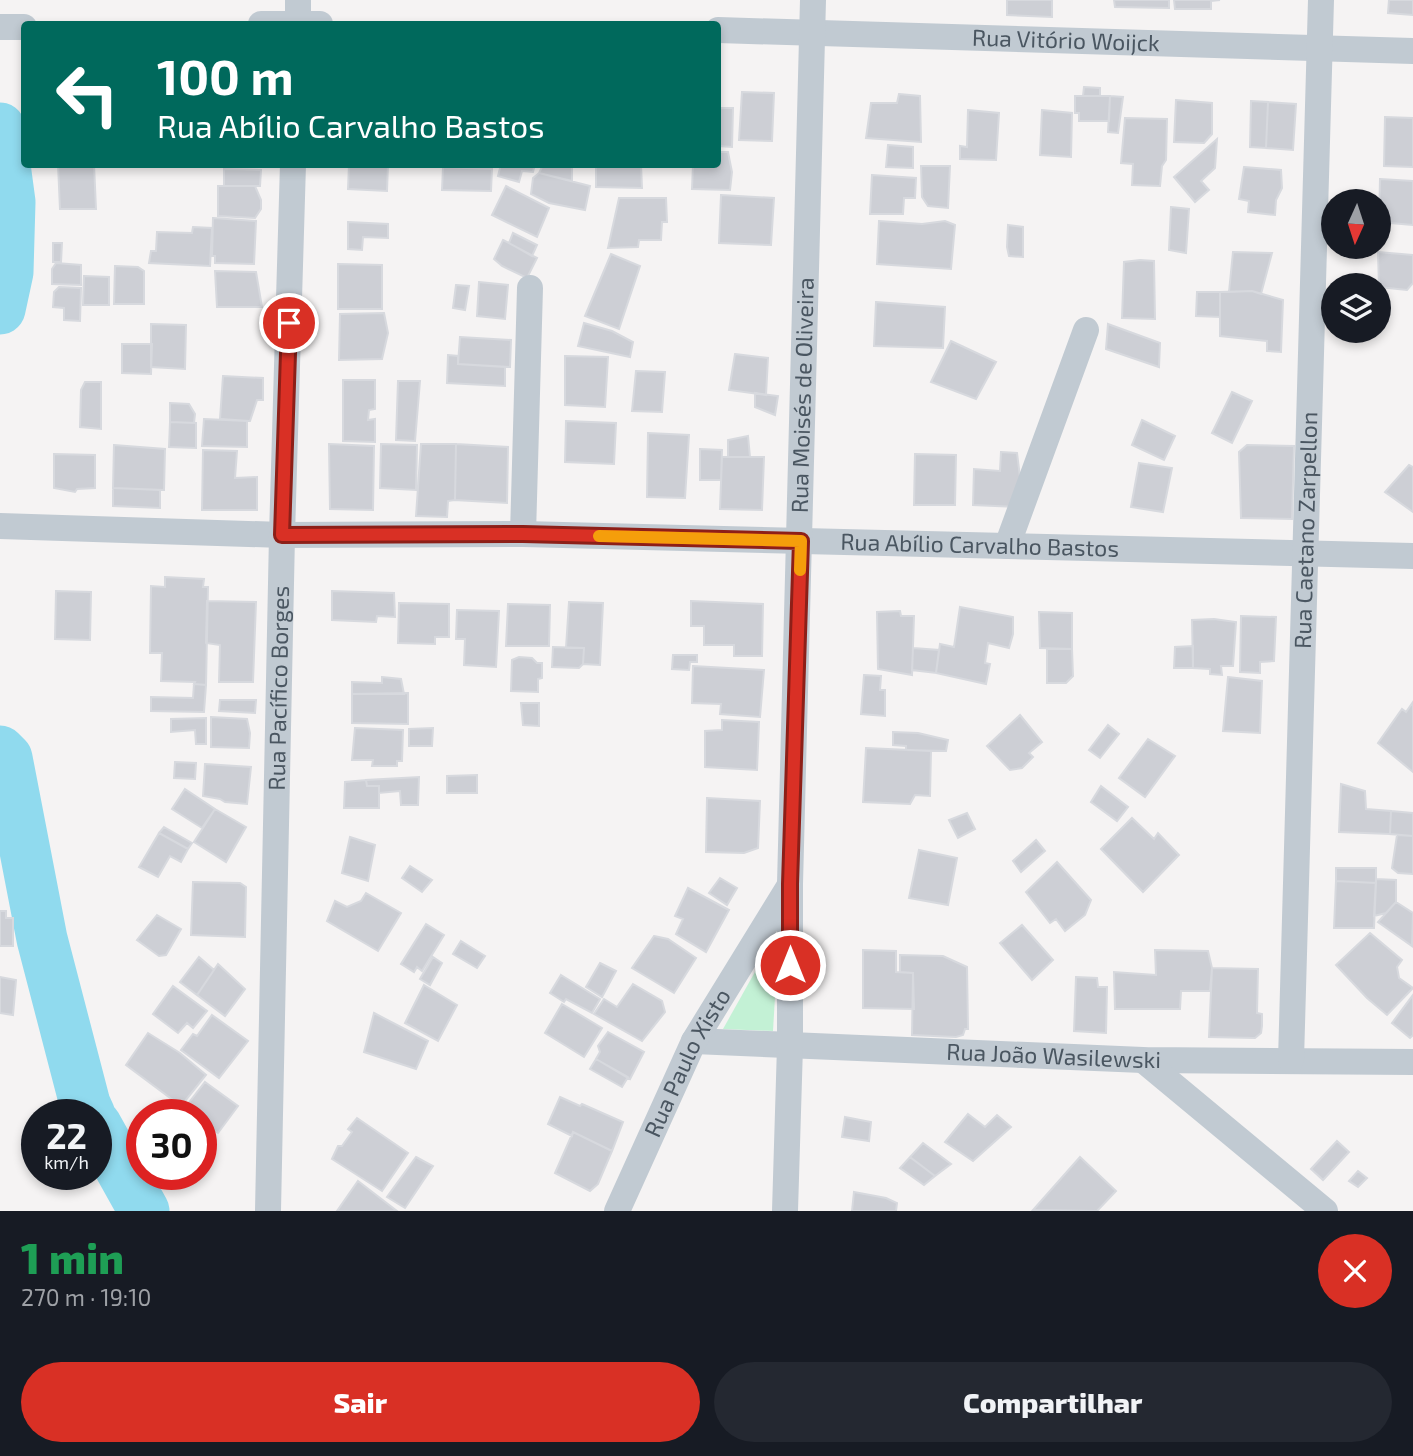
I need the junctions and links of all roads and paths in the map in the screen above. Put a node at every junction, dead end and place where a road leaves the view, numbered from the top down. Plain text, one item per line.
1 (298, 0) edge
2 (813, 0) edge
3 (1321, 0) edge
4 (298, 21) edge
5 (0, 27) edge
6 (21, 27) edge
7 (721, 30) edge
8 (813, 32) junction
9 (1320, 50) junction
10 (1413, 51) edge
11 (293, 168) edge
12 (530, 288) dead end
13 (1086, 330) dead end
14 (0, 526) edge
15 (523, 534) junction
16 (282, 535) junction
17 (801, 541) junction
18 (1007, 546) junction
19 (1304, 553) junction
20 (1413, 556) edge
21 (790, 884) junction
22 (694, 1041) junction
23 (790, 1046) junction
24 (1143, 1060) junction
25 (1291, 1060) junction
26 (1413, 1062) edge
27 (268, 1211) edge
28 (617, 1211) edge
29 (785, 1211) edge
30 (1325, 1211) edge

1 - 4 street
2 - 8 street, Rua Moisés de Oliveira
3 - 9 street, Rua Caetano Zarpellon
5 - 6 street
7 - 8 street, Rua Vitório Woijck
8 - 9 street, Rua Vitório Woijck
8 - 17 street, Rua Moisés de Oliveira
9 - 10 street, Rua Vitório Woijck
9 - 19 street, Rua Caetano Zarpellon
11 - 16 street, Rua Pacífico Borges
12 - 15 street
13 - 18 street
14 - 16 street, Rua Abílio Carvalho Bastos
15 - 16 street, Rua Abílio Carvalho Bastos
15 - 17 street, Rua Abílio Carvalho Bastos
16 - 27 street, Rua Pacífico Borges
17 - 18 street, Rua Abílio Carvalho Bastos
17 - 21 street, Rua Moisés de Oliveira
18 - 19 street, Rua Abílio Carvalho Bastos
19 - 20 street, Rua Abílio Carvalho Bastos
19 - 25 street, Rua Caetano Zarpellon
21 - 22 street, Rua Paulo Xisto
21 - 23 street, Rua Moisés de Oliveira
22 - 23 street, Rua João Wasilewski
22 - 28 street, Rua Paulo Xisto
23 - 24 street, Rua João Wasilewski
23 - 29 street, Rua Moisés de Oliveira
24 - 25 street, Rua João Wasilewski
24 - 30 street
25 - 26 street, Rua João Wasilewski

